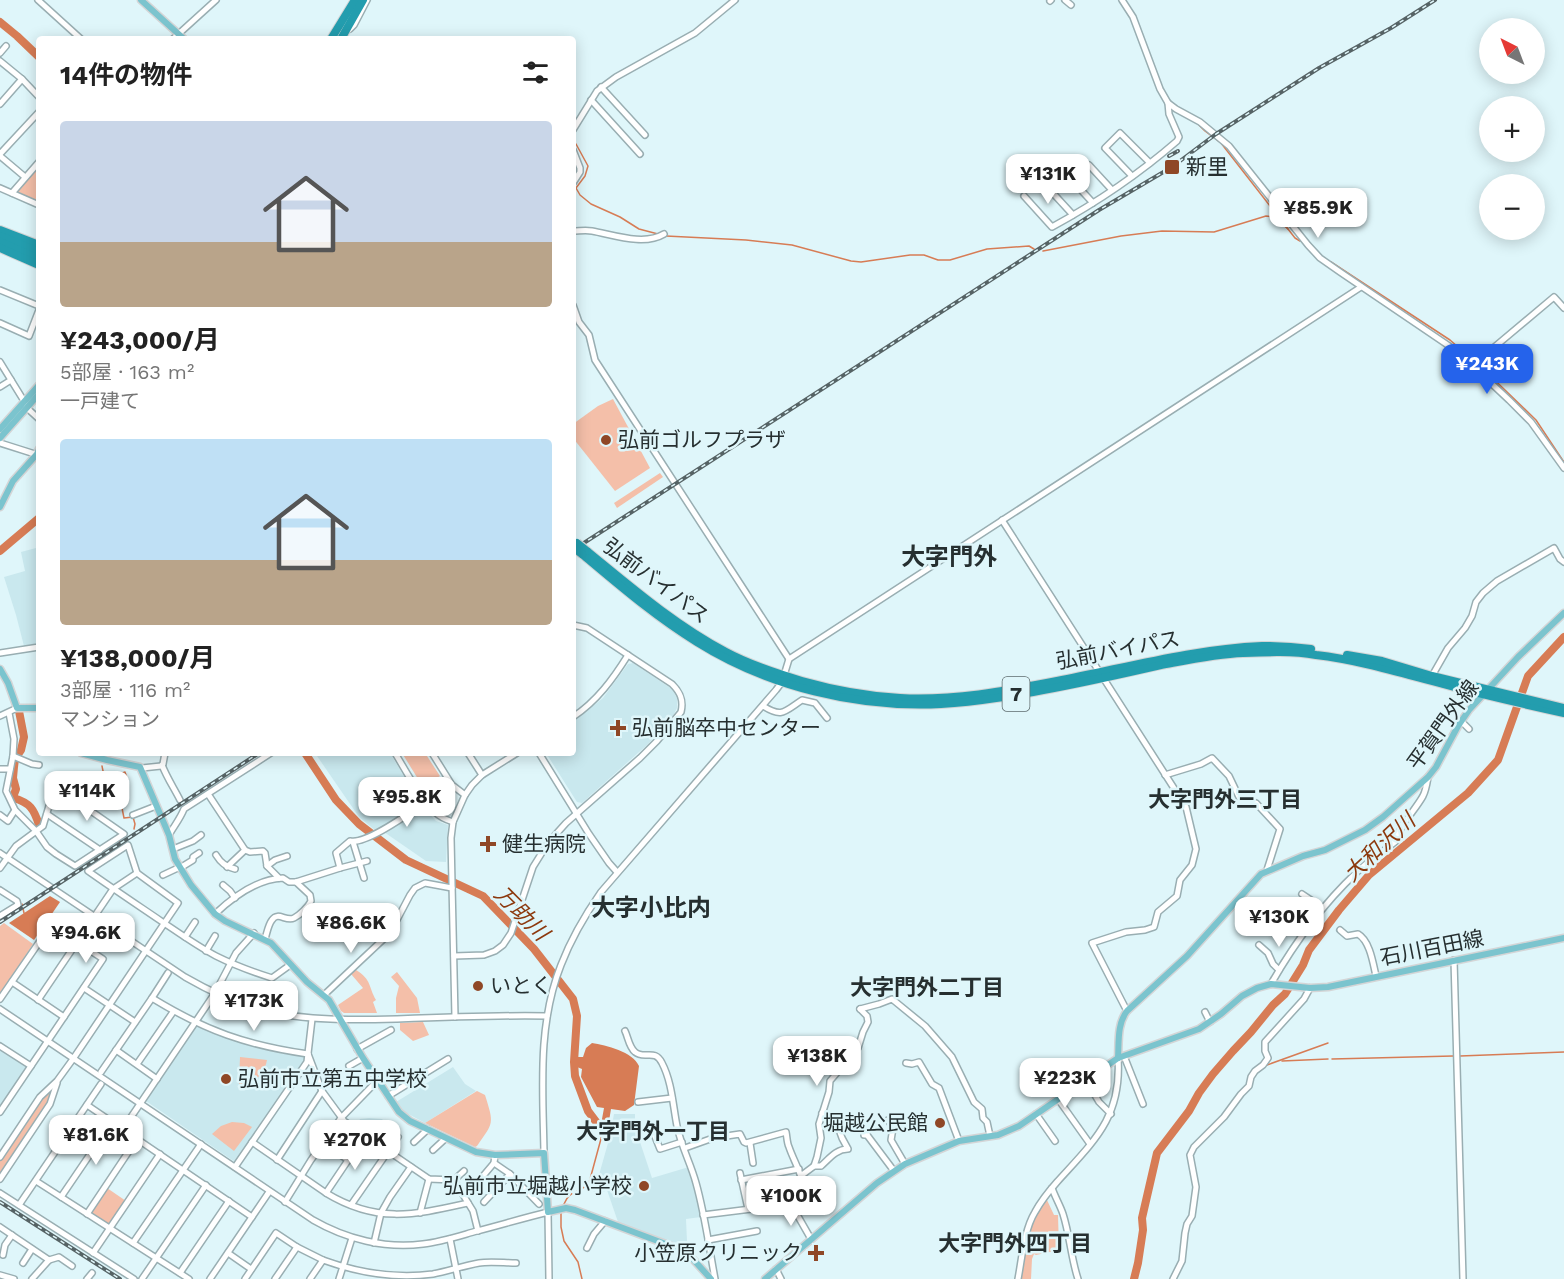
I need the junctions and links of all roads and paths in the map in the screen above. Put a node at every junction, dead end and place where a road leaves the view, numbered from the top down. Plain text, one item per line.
1 (38, 0) edge
2 (141, 0) edge
3 (216, 0) edge
4 (354, 0) edge
5 (363, 0) edge
6 (369, 0) edge
7 (735, 0) edge
8 (1065, 0) edge
9 (1122, 0) edge
10 (1071, 5) dead end
11 (178, 33) junction
12 (78, 36) edge
13 (176, 36) edge
14 (181, 36) edge
15 (333, 36) edge
16 (342, 36) edge
17 (343, 36) edge
18 (6, 46) dead end
19 (0, 53) edge
20 (0, 61) edge
21 (22, 79) junction
22 (601, 87) junction
23 (36, 94) edge
24 (591, 100) junction
25 (1168, 103) junction
26 (0, 104) edge
27 (36, 115) edge
28 (576, 125) edge
29 (645, 135) dead end
30 (640, 154) dead end
31 (0, 155) edge
32 (576, 158) edge
33 (1150, 163) junction
34 (1057, 164) dead end
35 (36, 165) edge
36 (1089, 165) dead end
37 (1132, 176) junction
38 (25, 177) junction
39 (576, 178) edge
40 (1040, 179) dead end
41 (0, 188) edge
42 (1112, 190) junction
43 (12, 193) junction
44 (1024, 196) dead end
45 (1093, 203) junction
46 (36, 204) edge
47 (1073, 215) junction
48 (0, 230) edge
49 (576, 231) edge
50 (0, 236) edge
51 (661, 236) dead end
52 (0, 242) edge
53 (36, 244) edge
54 (0, 248) edge
55 (36, 251) edge
56 (36, 258) edge
57 (36, 264) edge
58 (1361, 287) junction
59 (0, 290) edge
60 (36, 307) edge
61 (1564, 308) edge
62 (576, 314) edge
63 (36, 316) edge
64 (0, 323) edge
65 (0, 362) edge
66 (1473, 365) junction
67 (11, 380) junction
68 (0, 387) edge
69 (36, 389) edge
70 (36, 396) edge
71 (25, 405) junction
72 (36, 416) edge
73 (0, 429) edge
74 (0, 438) edge
75 (0, 443) edge
76 (36, 452) edge
77 (36, 455) edge
78 (1564, 468) edge
79 (1, 503) edge
80 (1002, 520) junction
81 (576, 545) edge
82 (1564, 562) edge
83 (1564, 613) edge
84 (576, 626) edge
85 (36, 647) edge
86 (0, 653) edge
87 (628, 655) junction
88 (789, 659) junction
89 (0, 669) edge
90 (1102, 675) junction
91 (1432, 676) junction
92 (783, 679) junction
93 (1486, 692) junction
94 (763, 706) junction
95 (1544, 706) junction
96 (18, 708) junction
97 (36, 708) edge
98 (1564, 708) edge
99 (9, 713) junction
100 (1564, 713) edge
101 (576, 714) edge
102 (0, 716) edge
103 (827, 718) dead end
104 (1461, 721) junction
105 (1469, 729) dead end
106 (106, 756) edge
107 (164, 756) edge
108 (266, 756) edge
109 (397, 756) edge
110 (434, 756) edge
111 (470, 756) edge
112 (512, 756) edge
113 (541, 756) edge
114 (15, 757) junction
115 (39, 765) dead end
116 (162, 765) junction
117 (142, 768) junction
118 (0, 769) edge
119 (10, 770) junction
120 (1165, 774) junction
121 (482, 775) junction
122 (1428, 777) junction
123 (208, 794) junction
124 (465, 795) junction
125 (180, 800) dead end
126 (426, 802) junction
127 (156, 806) junction
128 (15, 810) junction
129 (577, 813) junction
130 (47, 814) junction
131 (133, 815) dead end
132 (0, 816) edge
133 (453, 822) junction
134 (36, 831) junction
135 (169, 835) junction
136 (201, 835) dead end
137 (353, 842) junction
138 (173, 849) junction
139 (100, 850) junction
140 (245, 850) junction
141 (0, 853) edge
142 (198, 853) dead end
143 (216, 855) dead end
144 (287, 856) dead end
145 (7, 857) junction
146 (368, 861) dead end
147 (359, 863) junction
148 (267, 866) junction
149 (227, 867) junction
150 (0, 868) edge
151 (180, 868) junction
152 (340, 868) junction
153 (235, 869) dead end
154 (1267, 870) junction
155 (617, 872) junction
156 (137, 873) junction
157 (163, 875) dead end
158 (279, 878) junction
159 (364, 878) dead end
160 (296, 882) junction
161 (222, 885) dead end
162 (452, 886) junction
163 (112, 889) junction
164 (0, 890) edge
165 (1302, 894) dead end
166 (235, 898) junction
167 (1323, 908) junction
168 (215, 914) junction
169 (0, 916) edge
170 (95, 916) junction
171 (195, 922) dead end
172 (164, 923) junction
173 (1340, 930) dead end
174 (254, 933) junction
175 (214, 936) dead end
176 (185, 937) junction
177 (1564, 938) edge
178 (265, 939) junction
179 (77, 942) junction
180 (1258, 945) dead end
181 (145, 951) junction
182 (206, 951) junction
183 (454, 956) junction
184 (1454, 960) junction
185 (231, 963) junction
186 (290, 964) junction
187 (1279, 970) junction
188 (168, 973) dead end
189 (1376, 976) junction
190 (12, 982) junction
191 (1273, 984) junction
192 (84, 988) junction
193 (1308, 988) junction
194 (215, 993) junction
195 (324, 995) junction
196 (152, 998) junction
197 (0, 999) edge
198 (38, 1000) junction
199 (109, 1005) junction
200 (0, 1009) edge
201 (1127, 1011) junction
202 (173, 1012) junction
203 (1205, 1012) dead end
204 (547, 1016) junction
205 (64, 1017) junction
206 (455, 1017) junction
207 (312, 1019) junction
208 (341, 1020) junction
209 (135, 1022) junction
210 (1210, 1022) junction
211 (195, 1023) junction
212 (391, 1030) dead end
213 (625, 1031) dead end
214 (48, 1041) junction
215 (0, 1046) edge
216 (357, 1049) junction
217 (116, 1050) junction
218 (308, 1054) junction
219 (1121, 1057) junction
220 (363, 1058) junction
221 (74, 1059) junction
222 (448, 1059) dead end
223 (442, 1063) junction
224 (906, 1063) dead end
225 (137, 1064) junction
226 (31, 1066) junction
227 (349, 1066) dead end
228 (446, 1070) dead end
229 (101, 1072) dead end
230 (157, 1079) junction
231 (378, 1080) junction
232 (1086, 1080) junction
233 (57, 1081) junction
234 (101, 1084) dead end
235 (322, 1092) junction
236 (388, 1096) junction
237 (672, 1098) junction
238 (1058, 1099) junction
239 (638, 1102) dead end
240 (140, 1104) junction
241 (1143, 1104) dead end
242 (87, 1105) junction
243 (0, 1112) edge
244 (822, 1113) junction
245 (1036, 1114) junction
246 (1110, 1114) junction
247 (341, 1118) junction
248 (888, 1120) dead end
249 (112, 1122) junction
250 (123, 1129) junction
251 (428, 1129) junction
252 (652, 1129) dead end
253 (105, 1132) junction
254 (864, 1132) dead end
255 (365, 1135) junction
256 (990, 1136) junction
257 (398, 1137) dead end
258 (446, 1138) junction
259 (137, 1139) junction
260 (959, 1141) junction
261 (1056, 1141) dead end
262 (252, 1142) junction
263 (414, 1142) dead end
264 (120, 1143) dead end
265 (323, 1143) junction
266 (750, 1143) junction
267 (201, 1144) junction
268 (1090, 1144) junction
269 (683, 1145) junction
270 (433, 1150) dead end
271 (388, 1152) junction
272 (160, 1154) junction
273 (544, 1154) junction
274 (495, 1155) junction
275 (0, 1157) edge
276 (277, 1160) junction
277 (348, 1160) junction
278 (494, 1163) junction
279 (753, 1163) dead end
280 (905, 1164) junction
281 (814, 1166) junction
282 (235, 1167) junction
283 (411, 1167) junction
284 (183, 1170) junction
285 (894, 1171) junction
286 (464, 1172) dead end
287 (800, 1172) junction
288 (510, 1174) junction
289 (301, 1176) junction
290 (0, 1179) edge
291 (429, 1179) junction
292 (454, 1180) junction
293 (36, 1181) junction
294 (206, 1185) junction
295 (1052, 1188) junction
296 (472, 1189) dead end
297 (269, 1192) junction
298 (0, 1193) edge
299 (326, 1193) junction
300 (61, 1197) junction
301 (229, 1201) junction
302 (285, 1202) junction
303 (484, 1202) dead end
304 (468, 1203) junction
305 (539, 1204) dead end
306 (791, 1204) junction
307 (19, 1205) junction
308 (351, 1205) junction
309 (748, 1209) junction
310 (548, 1212) junction
311 (420, 1213) junction
312 (87, 1214) junction
313 (381, 1214) junction
314 (703, 1215) junction
315 (252, 1217) junction
316 (604, 1221) junction
317 (0, 1228) edge
318 (110, 1228) junction
319 (478, 1231) junction
320 (757, 1231) dead end
321 (12, 1235) junction
322 (352, 1238) junction
323 (450, 1239) junction
324 (811, 1239) junction
325 (708, 1240) junction
326 (133, 1243) junction
327 (374, 1243) junction
328 (297, 1247) junction
329 (587, 1248) dead end
330 (32, 1249) junction
331 (93, 1253) junction
332 (228, 1253) junction
333 (3, 1255) dead end
334 (157, 1258) junction
335 (49, 1260) junction
336 (323, 1260) junction
337 (23, 1263) dead end
338 (516, 1263) dead end
339 (72, 1266) dead end
340 (343, 1267) junction
341 (251, 1269) junction
342 (456, 1269) junction
343 (776, 1269) junction
344 (92, 1273) dead end
345 (180, 1273) junction
346 (0, 1275) edge
347 (364, 1276) edge
348 (387, 1277) edge
349 (14, 1279) edge
350 (32, 1279) edge
351 (87, 1279) edge
352 (134, 1279) edge
353 (142, 1279) edge
354 (189, 1279) edge
355 (210, 1279) edge
356 (245, 1279) edge
357 (275, 1279) edge
358 (310, 1279) edge
359 (339, 1279) edge
360 (458, 1279) edge
361 (549, 1279) edge
362 (713, 1279) edge
363 (765, 1279) edge
364 (780, 1279) edge
365 (1018, 1279) edge
366 (1078, 1279) edge
367 (1173, 1279) edge
368 (1463, 1279) edge

1 - 12 street
2 - 11 main road
3 - 11 street
4 - 15 highway
5 - 16 highway
6 - 17 street
7 - 22 street
8 - 10 street
9 - 25 street
11 - 13 street
11 - 14 main road
18 - 19 street
20 - 21 street
21 - 23 street
21 - 26 street
22 - 24 street
22 - 29 street
24 - 28 street
24 - 30 street
25 - 33 street
25 - 58 street
27 - 31 street
31 - 38 street
32 - 39 street
33 - 37 street
33 - 37 street
34 - 45 street
35 - 38 street
36 - 42 street
37 - 42 street
38 - 43 street
40 - 47 street
41 - 43 street
42 - 45 street
43 - 46 street
44 - 47 street
45 - 47 street
48 - 53 highway
49 - 51 street
50 - 55 highway
52 - 56 highway
54 - 57 highway
58 - 66 street
58 - 80 street
59 - 60 street
61 - 66 street
62 - 88 street
63 - 64 street
65 - 67 street
66 - 78 street
67 - 68 street
67 - 71 street
69 - 71 main road
70 - 71 main road
71 - 72 street
71 - 73 main road
71 - 74 main road
75 - 76 street
77 - 79 main road
80 - 88 street
80 - 90 street
81 - 92 highway, 弘前バイパス / 7, bridge
82 - 91 street
83 - 93 main road, 平賀門外線
84 - 87 street
85 - 86 street
87 - 101 street
87 - 129 street
88 - 92 street
89 - 96 main road
90 - 91 highway, 弘前バイパス / 7
90 - 92 highway, 弘前バイパス / 7
90 - 93 highway, 弘前バイパス / 7
90 - 120 street
91 - 93 highway, 弘前バイパス / 7
92 - 94 street
93 - 95 highway, 弘前バイパス / 7
93 - 104 main road, 平賀門外線
94 - 103 street
94 - 155 street
95 - 98 highway, 弘前バイパス / 7
95 - 100 highway, 弘前バイパス / 7
96 - 97 main road
96 - 99 street
99 - 102 street
99 - 114 street
104 - 105 street
104 - 122 main road, 平賀門外線
106 - 117 main road
107 - 116 street
108 - 123 street
109 - 126 street
110 - 124 street
111 - 121 street
112 - 121 street
113 - 129 street
114 - 115 street
114 - 119 street
116 - 117 street
116 - 125 street
117 - 127 main road
118 - 119 street
119 - 128 street
120 - 154 street
120 - 201 street
121 - 124 street
122 - 154 main road, 平賀門外線
122 - 167 street
123 - 135 street
123 - 140 street
124 - 133 street
126 - 133 street
126 - 137 street
127 - 131 street
127 - 135 main road
128 - 132 street
128 - 134 street
129 - 155 street
129 - 183 street
130 - 134 street
130 - 139 street
130 - 139 street
133 - 162 street
134 - 139 street
134 - 145 street
135 - 138 main road
136 - 138 street
137 - 147 street
137 - 152 street
138 - 151 main road
140 - 148 street
140 - 149 street
141 - 145 street
142 - 151 street
143 - 149 street
144 - 148 street
145 - 150 street
145 - 170 street
146 - 147 street
147 - 152 street
147 - 159 street
148 - 158 street
149 - 153 street
151 - 157 street
151 - 168 main road
152 - 160 street
154 - 201 main road, 平賀門外線
155 - 204 street
156 - 163 street
156 - 163 street
156 - 172 street
158 - 160 street
158 - 166 street
160 - 178 street
161 - 166 street
162 - 183 street
162 - 195 street
163 - 170 street
163 - 172 street
164 - 169 street
165 - 167 street
166 - 168 street
167 - 187 street
168 - 174 main road
170 - 179 street
170 - 181 street
171 - 176 street
172 - 176 street
172 - 181 street
173 - 189 street
174 - 178 main road
174 - 185 street
175 - 182 street
176 - 182 street
177 - 184 main road, 石川百田線
178 - 186 main road
179 - 190 street
179 - 192 street
179 - 198 street
180 - 187 street
181 - 194 street
181 - 199 street
182 - 185 street
183 - 206 street
184 - 189 main road, 石川百田線
184 - 368 street
185 - 186 street
185 - 194 street
186 - 195 main road
187 - 191 street
188 - 196 street
189 - 193 main road, 石川百田線
190 - 197 street
190 - 198 street
191 - 193 main road, 石川百田線
191 - 210 main road
192 - 199 street
192 - 205 street
193 - 367 street
194 - 207 street
194 - 211 street
195 - 208 main road
196 - 202 street
196 - 209 street
198 - 205 street
199 - 209 street
199 - 221 street
200 - 214 street
201 - 219 main road
202 - 211 street
202 - 225 street
203 - 210 street
204 - 206 street
204 - 273 street
205 - 214 street
206 - 208 street
207 - 208 street
207 - 218 street
208 - 216 main road
209 - 217 street
210 - 219 main road
211 - 218 street
211 - 230 street
212 - 216 street
213 - 237 street
214 - 221 street
214 - 226 street
215 - 226 street
216 - 220 main road
217 - 225 street
217 - 229 street
218 - 235 street
218 - 262 street
219 - 232 main road
219 - 241 street
219 - 246 street
220 - 227 street
220 - 231 main road
221 - 233 street
221 - 240 street
222 - 223 street
223 - 228 street
223 - 236 street
224 - 260 street
225 - 230 street
226 - 243 street
230 - 240 street
231 - 236 main road
231 - 247 street
232 - 238 main road
232 - 246 street
233 - 275 street
233 - 290 street
234 - 242 street
235 - 247 street
235 - 276 street
236 - 251 main road
237 - 239 street
237 - 269 street
238 - 245 main road
238 - 268 street
240 - 250 street
240 - 267 street
242 - 249 street
242 - 293 street
244 - 256 street
244 - 281 street
244 - 281 street
245 - 256 main road
245 - 261 street
246 - 268 street
247 - 255 street
247 - 265 street
248 - 280 street
249 - 250 street
249 - 253 street
250 - 259 street
251 - 258 main road
251 - 263 street
252 - 269 street
253 - 264 street
253 - 300 street
254 - 285 street
255 - 271 street
255 - 277 street
256 - 260 main road
257 - 271 street
258 - 270 street
258 - 274 main road
259 - 272 street
259 - 312 street
260 - 280 main road
262 - 276 street
262 - 282 street
265 - 277 street
265 - 289 street
266 - 269 street
266 - 279 street
266 - 287 street
267 - 282 street
267 - 284 street
268 - 295 street
269 - 314 street
271 - 283 street
271 - 308 street
272 - 284 street
272 - 318 street
273 - 274 main road
273 - 310 main road
274 - 278 street
276 - 289 street
277 - 299 street
278 - 288 street
278 - 296 street
280 - 285 main road
281 - 287 street
282 - 297 street
283 - 291 street
283 - 313 street
284 - 294 street
284 - 326 street
285 - 324 main road
286 - 292 street
287 - 306 street
287 - 309 street
288 - 303 street
288 - 305 street
289 - 299 street
289 - 302 street
291 - 292 street
291 - 311 street
292 - 304 street
293 - 300 street
293 - 307 street
294 - 301 street
294 - 334 street
295 - 365 street
295 - 366 street
297 - 302 street
297 - 315 street
298 - 307 street
299 - 308 street
300 - 312 street
301 - 315 street
301 - 345 street
302 - 322 street
304 - 311 street
304 - 319 street
306 - 309 street
306 - 324 street
307 - 331 street
308 - 313 street
309 - 314 street
310 - 316 main road
310 - 319 street
310 - 361 street
311 - 313 street
312 - 318 street
313 - 327 street
314 - 325 street
315 - 332 street
316 - 329 street
316 - 362 main road
317 - 321 street
318 - 326 street
318 - 331 street
319 - 323 street
320 - 325 street
321 - 330 street
321 - 333 street
322 - 327 street
322 - 340 street
323 - 327 street
323 - 342 street
324 - 343 main road
325 - 362 street
326 - 334 street
328 - 336 street
328 - 341 street
328 - 357 street
330 - 335 street
330 - 337 street
331 - 352 street
332 - 341 street
332 - 355 street
334 - 345 street
334 - 353 street
335 - 339 street
335 - 350 street
336 - 340 street
336 - 358 street
338 - 342 street
340 - 347 street
340 - 359 street
341 - 356 street
342 - 348 street
342 - 360 street
343 - 363 main road
343 - 364 street
344 - 351 street
345 - 354 street
346 - 349 street
347 - 348 street

